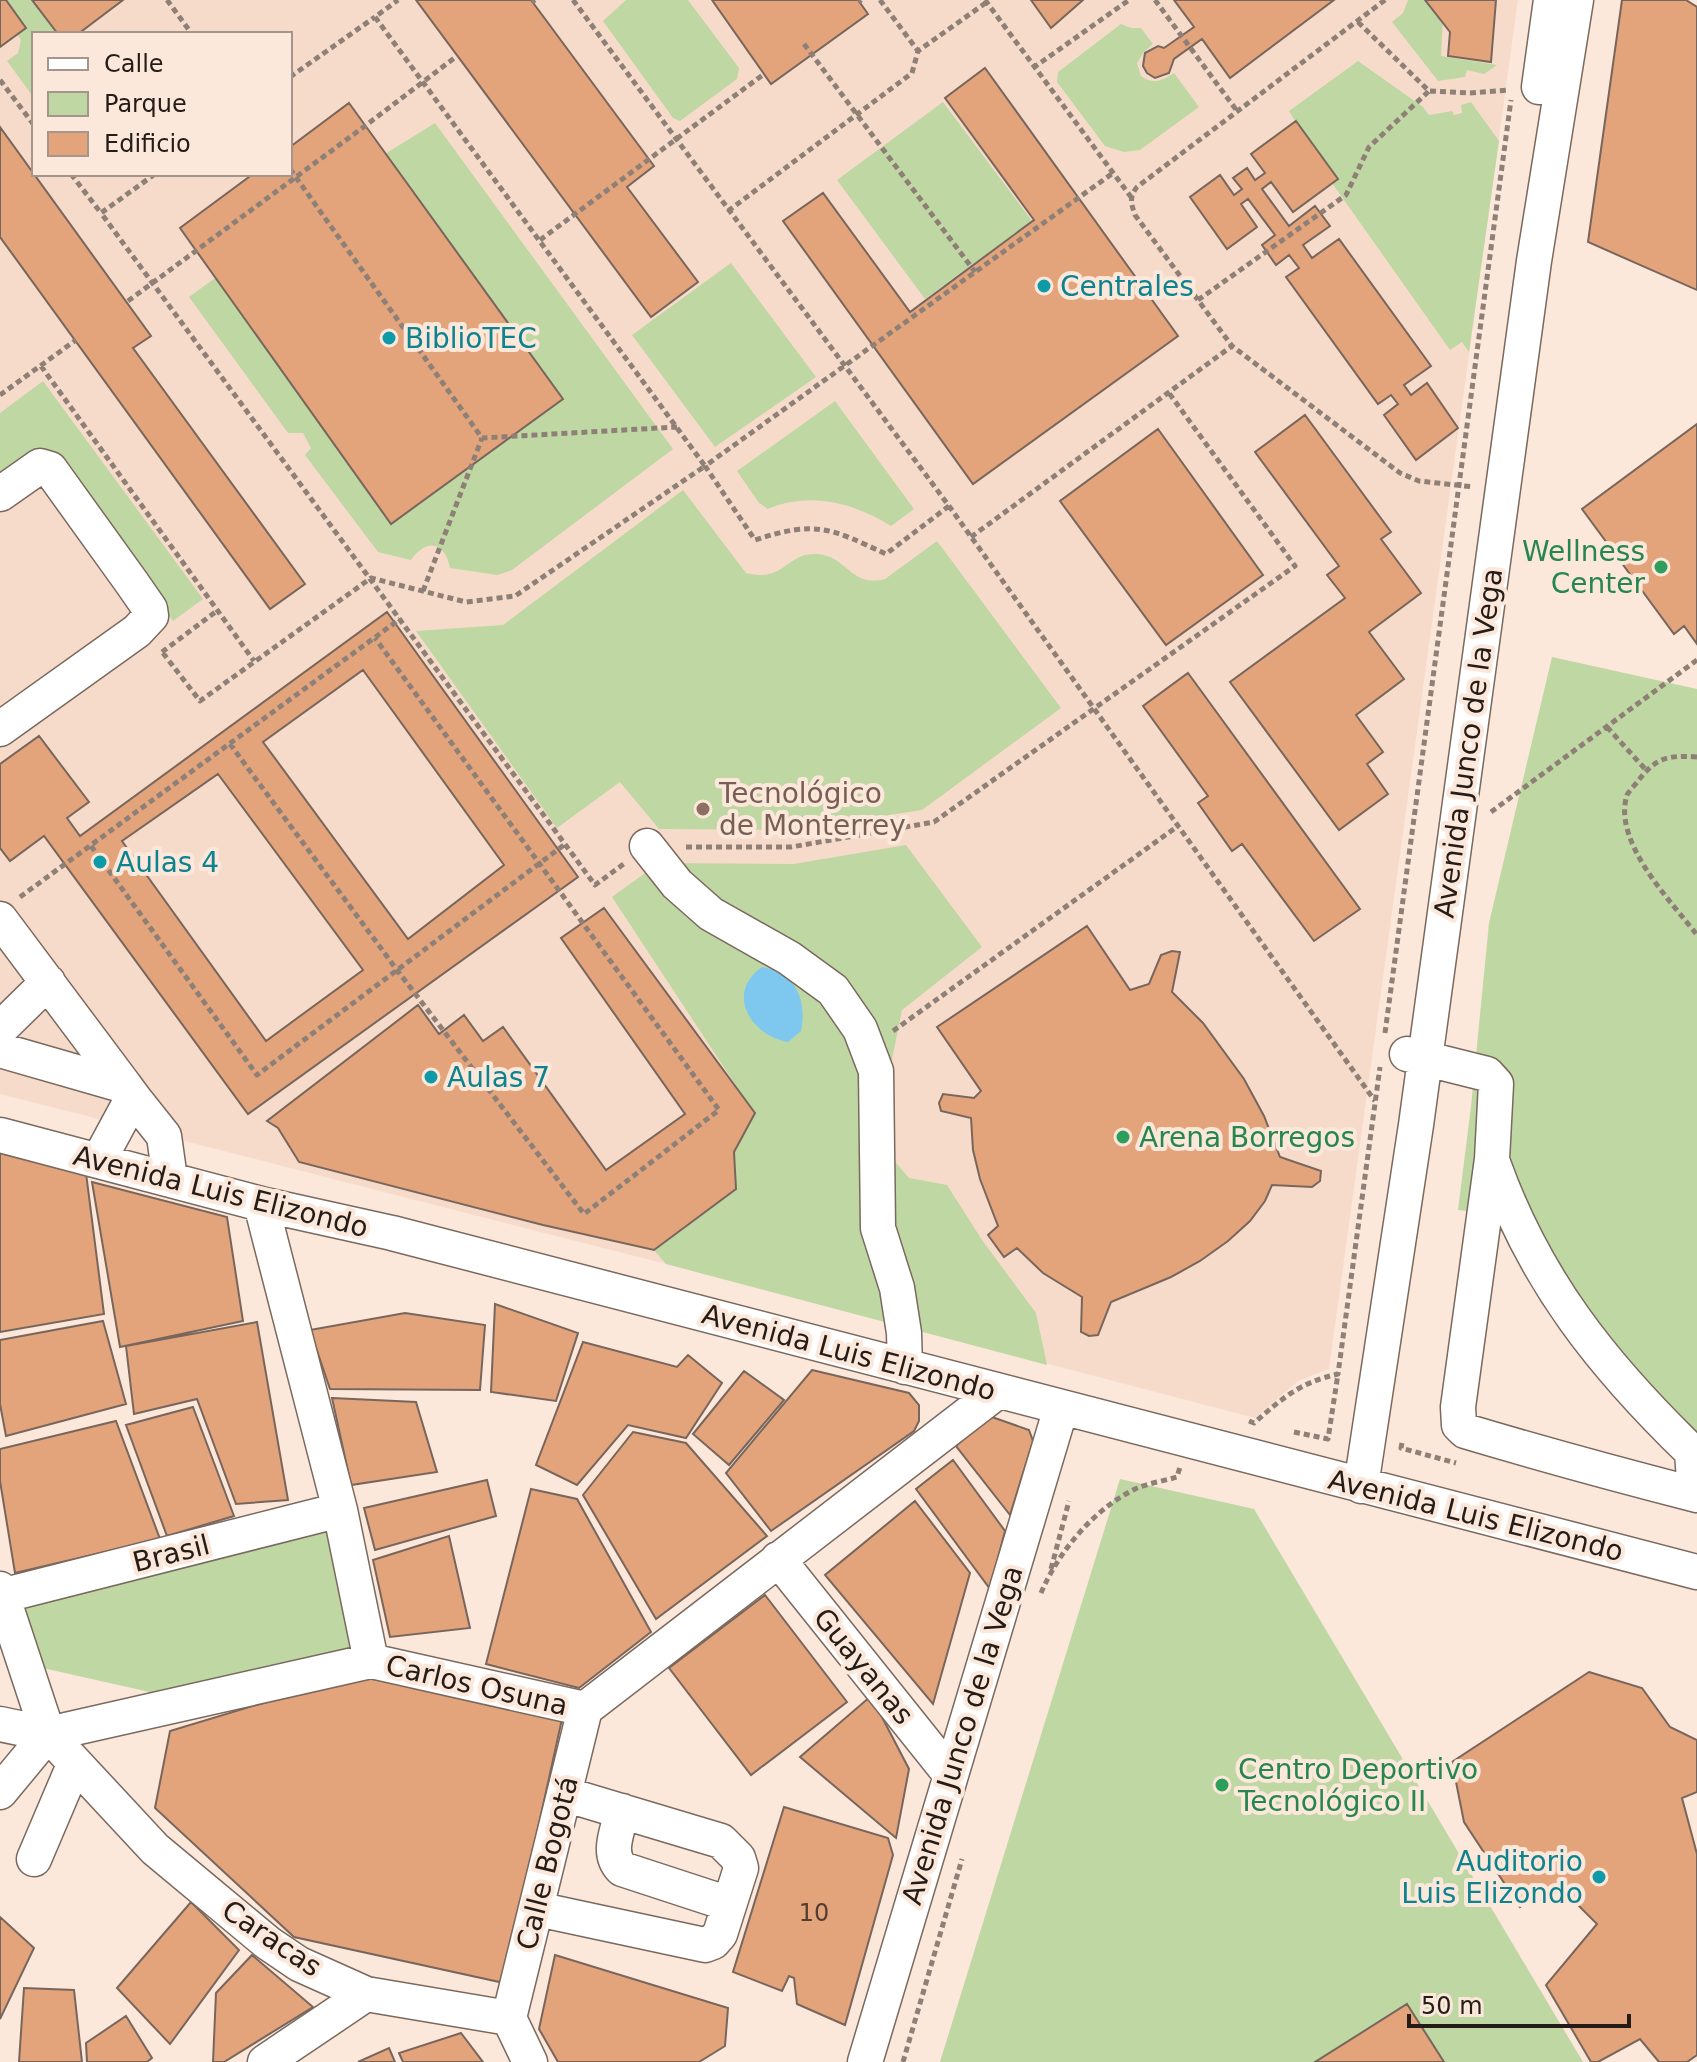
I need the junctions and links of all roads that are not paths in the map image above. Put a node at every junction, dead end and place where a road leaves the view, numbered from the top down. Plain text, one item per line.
1 (1551, 0) edge
2 (1576, 0) edge
3 (0, 494) edge
4 (0, 729) edge
5 (647, 846) road end
6 (6, 911) edge
7 (48, 982) junction
8 (0, 1029) edge
9 (0, 1050) edge
10 (1399, 1052) junction
11 (129, 1092) junction
12 (0, 1135) edge
13 (1492, 1159) junction
14 (99, 1160) junction
15 (170, 1179) junction
16 (261, 1204) junction
17 (905, 1367) junction
18 (998, 1391) junction
19 (1061, 1408) junction
20 (1343, 1481) junction
21 (1696, 1495) edge
22 (340, 1510) junction
23 (778, 1559) junction
24 (1697, 1572) edge
25 (1, 1592) edge
26 (371, 1661) junction
27 (585, 1709) junction
28 (0, 1724) edge
29 (48, 1734) junction
30 (74, 1765) junction
31 (950, 1774) junction
32 (0, 1792) edge
33 (564, 1794) junction
34 (622, 1811) junction
35 (34, 1859) dead end
36 (729, 1904) junction
37 (537, 1909) junction
38 (366, 1994) junction
39 (509, 2018) junction
40 (265, 2062) edge
41 (530, 2062) edge
42 (865, 2062) edge

1 - 10 street, Avenida Junco de la Vega
2 - 10 street, Avenida Junco de la Vega
3 - 4 street
5 - 17 street
6 - 7 street
7 - 8 street
7 - 11 street
9 - 11 street
10 - 13 street
10 - 20 street, Avenida Junco de la Vega
10 - 20 street, Avenida Junco de la Vega
11 - 14 street
11 - 15 street
12 - 14 street, Avenida Luis Elizondo
13 - 21 street
13 - 21 street
14 - 15 street, Avenida Luis Elizondo
15 - 16 street, Avenida Luis Elizondo
16 - 17 street, Avenida Luis Elizondo
16 - 22 street
17 - 18 street, Avenida Luis Elizondo
18 - 19 street, Avenida Luis Elizondo
18 - 23 street, Carlos Osuna
19 - 20 street, Avenida Luis Elizondo
19 - 31 street, Avenida Junco de la Vega
20 - 24 street, Avenida Luis Elizondo
22 - 25 street, Brasil
22 - 26 street
23 - 27 street, Carlos Osuna
23 - 31 street, Guayanas
25 - 29 street
26 - 27 street, Carlos Osuna
26 - 29 street, Carlos Osuna
27 - 33 street, Calle Bogotá
28 - 29 street, Carlos Osuna
29 - 30 street, Caracas
29 - 32 street
30 - 35 street
30 - 38 street, Caracas
31 - 42 street, Avenida Junco de la Vega
33 - 34 street
33 - 37 street, Calle Bogotá
34 - 36 street
34 - 36 street
36 - 37 street
37 - 39 street, Calle Bogotá
38 - 39 street, Caracas
38 - 40 street
39 - 41 street

